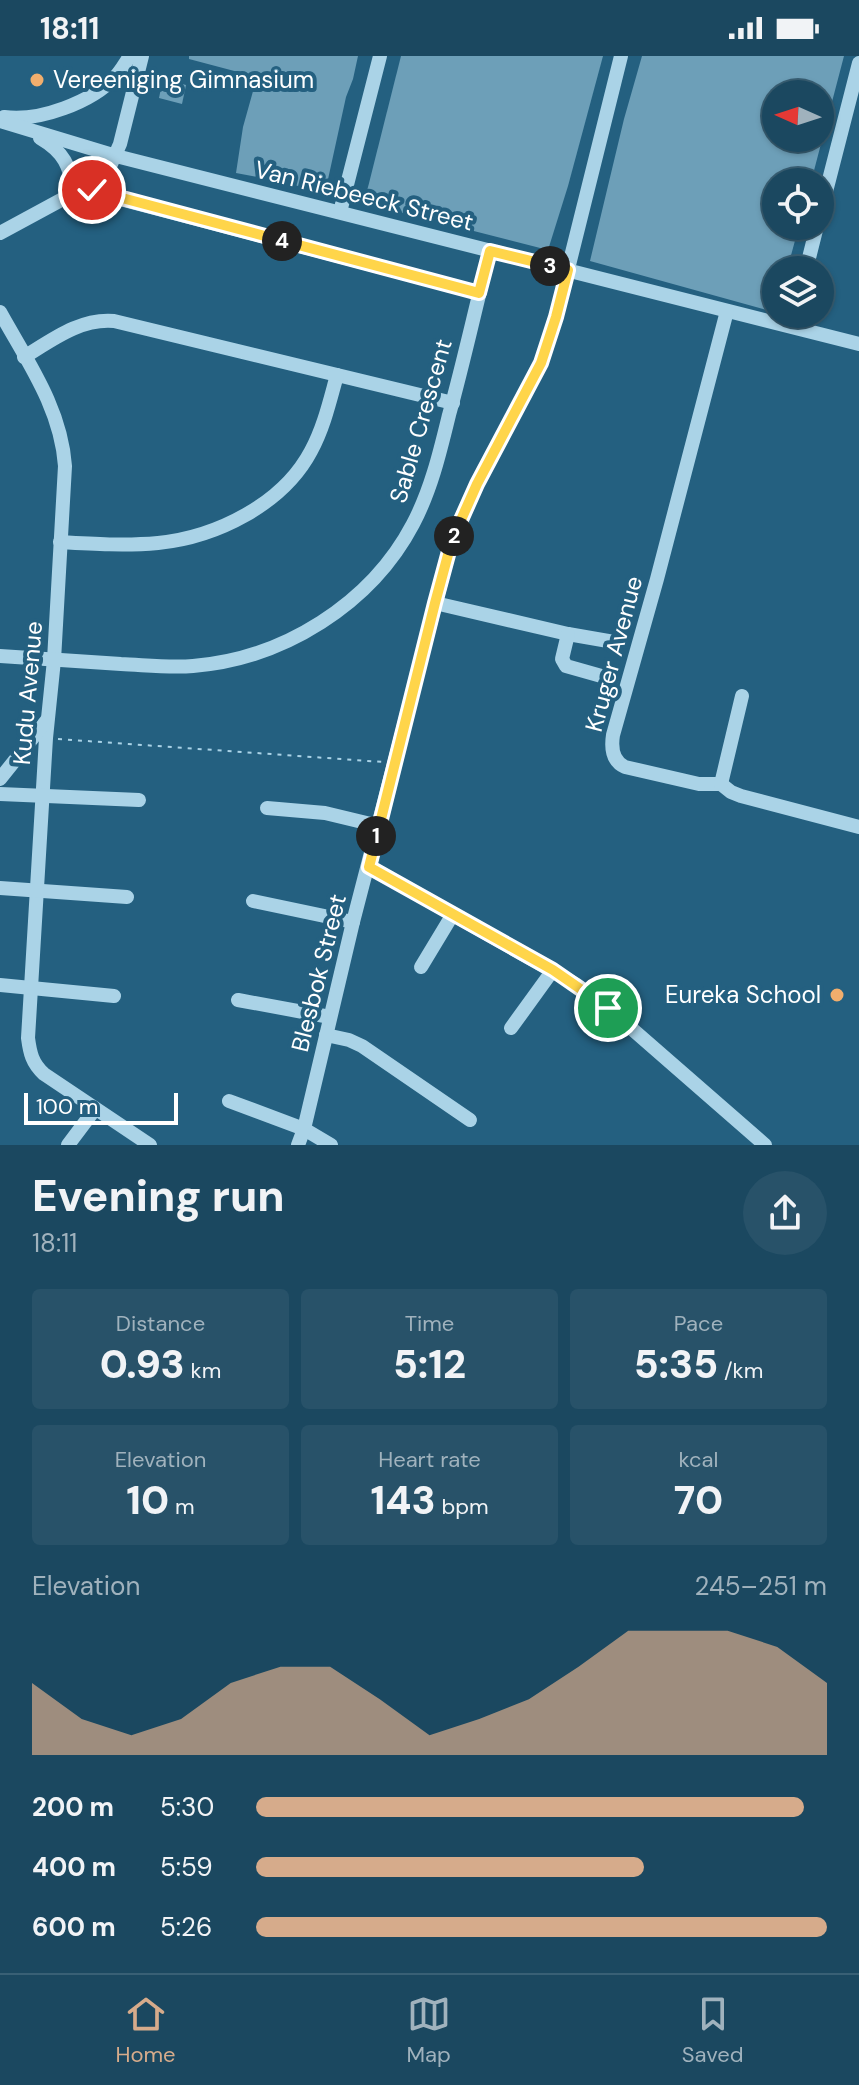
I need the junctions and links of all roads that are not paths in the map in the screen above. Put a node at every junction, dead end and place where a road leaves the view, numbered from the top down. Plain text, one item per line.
1 (130, 56) edge
2 (142, 56) edge
3 (380, 56) edge
4 (621, 56) edge
5 (859, 63) edge
6 (0, 118) edge
7 (18, 127) junction
8 (116, 156) junction
9 (832, 168) edge
10 (80, 190) junction
11 (340, 212) junction
12 (0, 233) edge
13 (490, 251) junction
14 (568, 270) junction
15 (479, 293) junction
16 (727, 311) junction
17 (0, 312) edge
18 (762, 316) edge
19 (815, 328) edge
20 (859, 344) edge
21 (24, 357) junction
22 (337, 375) junction
23 (453, 403) junction
24 (60, 542) junction
25 (435, 603) junction
26 (568, 634) junction
27 (614, 642) dead end
28 (0, 656) edge
29 (54, 660) junction
30 (612, 679) dead end
31 (742, 696) dead end
32 (47, 720) junction
33 (0, 779) edge
34 (721, 784) junction
35 (0, 794) edge
36 (42, 796) junction
37 (139, 800) dead end
38 (267, 808) dead end
39 (379, 826) junction
40 (859, 827) edge
41 (369, 867) junction
42 (0, 888) edge
43 (37, 892) junction
44 (127, 897) dead end
45 (253, 901) dead end
46 (453, 914) junction
47 (353, 922) junction
48 (421, 967) dead end
49 (553, 970) junction
50 (0, 985) edge
51 (31, 988) junction
52 (114, 996) dead end
53 (238, 1000) dead end
54 (330, 1017) junction
55 (511, 1028) dead end
56 (326, 1035) junction
57 (229, 1101) dead end
58 (95, 1109) junction
59 (470, 1120) dead end
60 (304, 1129) junction
61 (68, 1145) edge
62 (150, 1145) edge
63 (298, 1145) edge
64 (331, 1145) edge
65 (765, 1145) edge

1 - 6 street
2 - 8 street
3 - 11 street
4 - 14 street, Blesbok Street
5 - 9 street
6 - 7 street, Van Riebeeck Street
7 - 8 street, Van Riebeeck Street
7 - 10 street
8 - 10 street
8 - 11 street, Van Riebeeck Street
10 - 12 street
10 - 15 street
11 - 13 street, Van Riebeeck Street
13 - 14 street, Van Riebeeck Street
13 - 15 street, Sable Crescent
14 - 16 street, Van Riebeeck Street
14 - 25 street, Blesbok Street
15 - 23 street, Sable Crescent
16 - 18 street, Van Riebeeck Street
16 - 34 street, Kruger Avenue
17 - 21 street, Kudu Avenue
19 - 20 street, Van Riebeeck Street
21 - 22 street
21 - 24 street, Kudu Avenue
22 - 23 street
22 - 24 street
23 - 29 street, Sable Crescent
24 - 29 street, Kudu Avenue
25 - 26 street
25 - 39 street, Blesbok Street
26 - 27 street
26 - 30 street
28 - 29 street, Sable Crescent
29 - 32 street, Kudu Avenue
31 - 34 street
32 - 33 street
32 - 36 street, Kudu Avenue
34 - 40 street, Kruger Avenue
35 - 36 street
36 - 37 street
36 - 43 street, Kudu Avenue
38 - 39 street
39 - 41 street, Blesbok Street
41 - 46 street
41 - 47 street, Blesbok Street
42 - 43 street
43 - 44 street
43 - 51 street, Kudu Avenue
45 - 47 street
46 - 48 street
46 - 49 street
47 - 54 street, Blesbok Street
49 - 55 street
49 - 65 street
50 - 51 street
51 - 52 street
51 - 58 street, Kudu Avenue
53 - 54 street
54 - 56 street, Blesbok Street
56 - 59 street
56 - 60 street, Blesbok Street
57 - 60 street
58 - 61 street
58 - 62 street, Kudu Avenue
60 - 63 street, Blesbok Street
60 - 64 street

